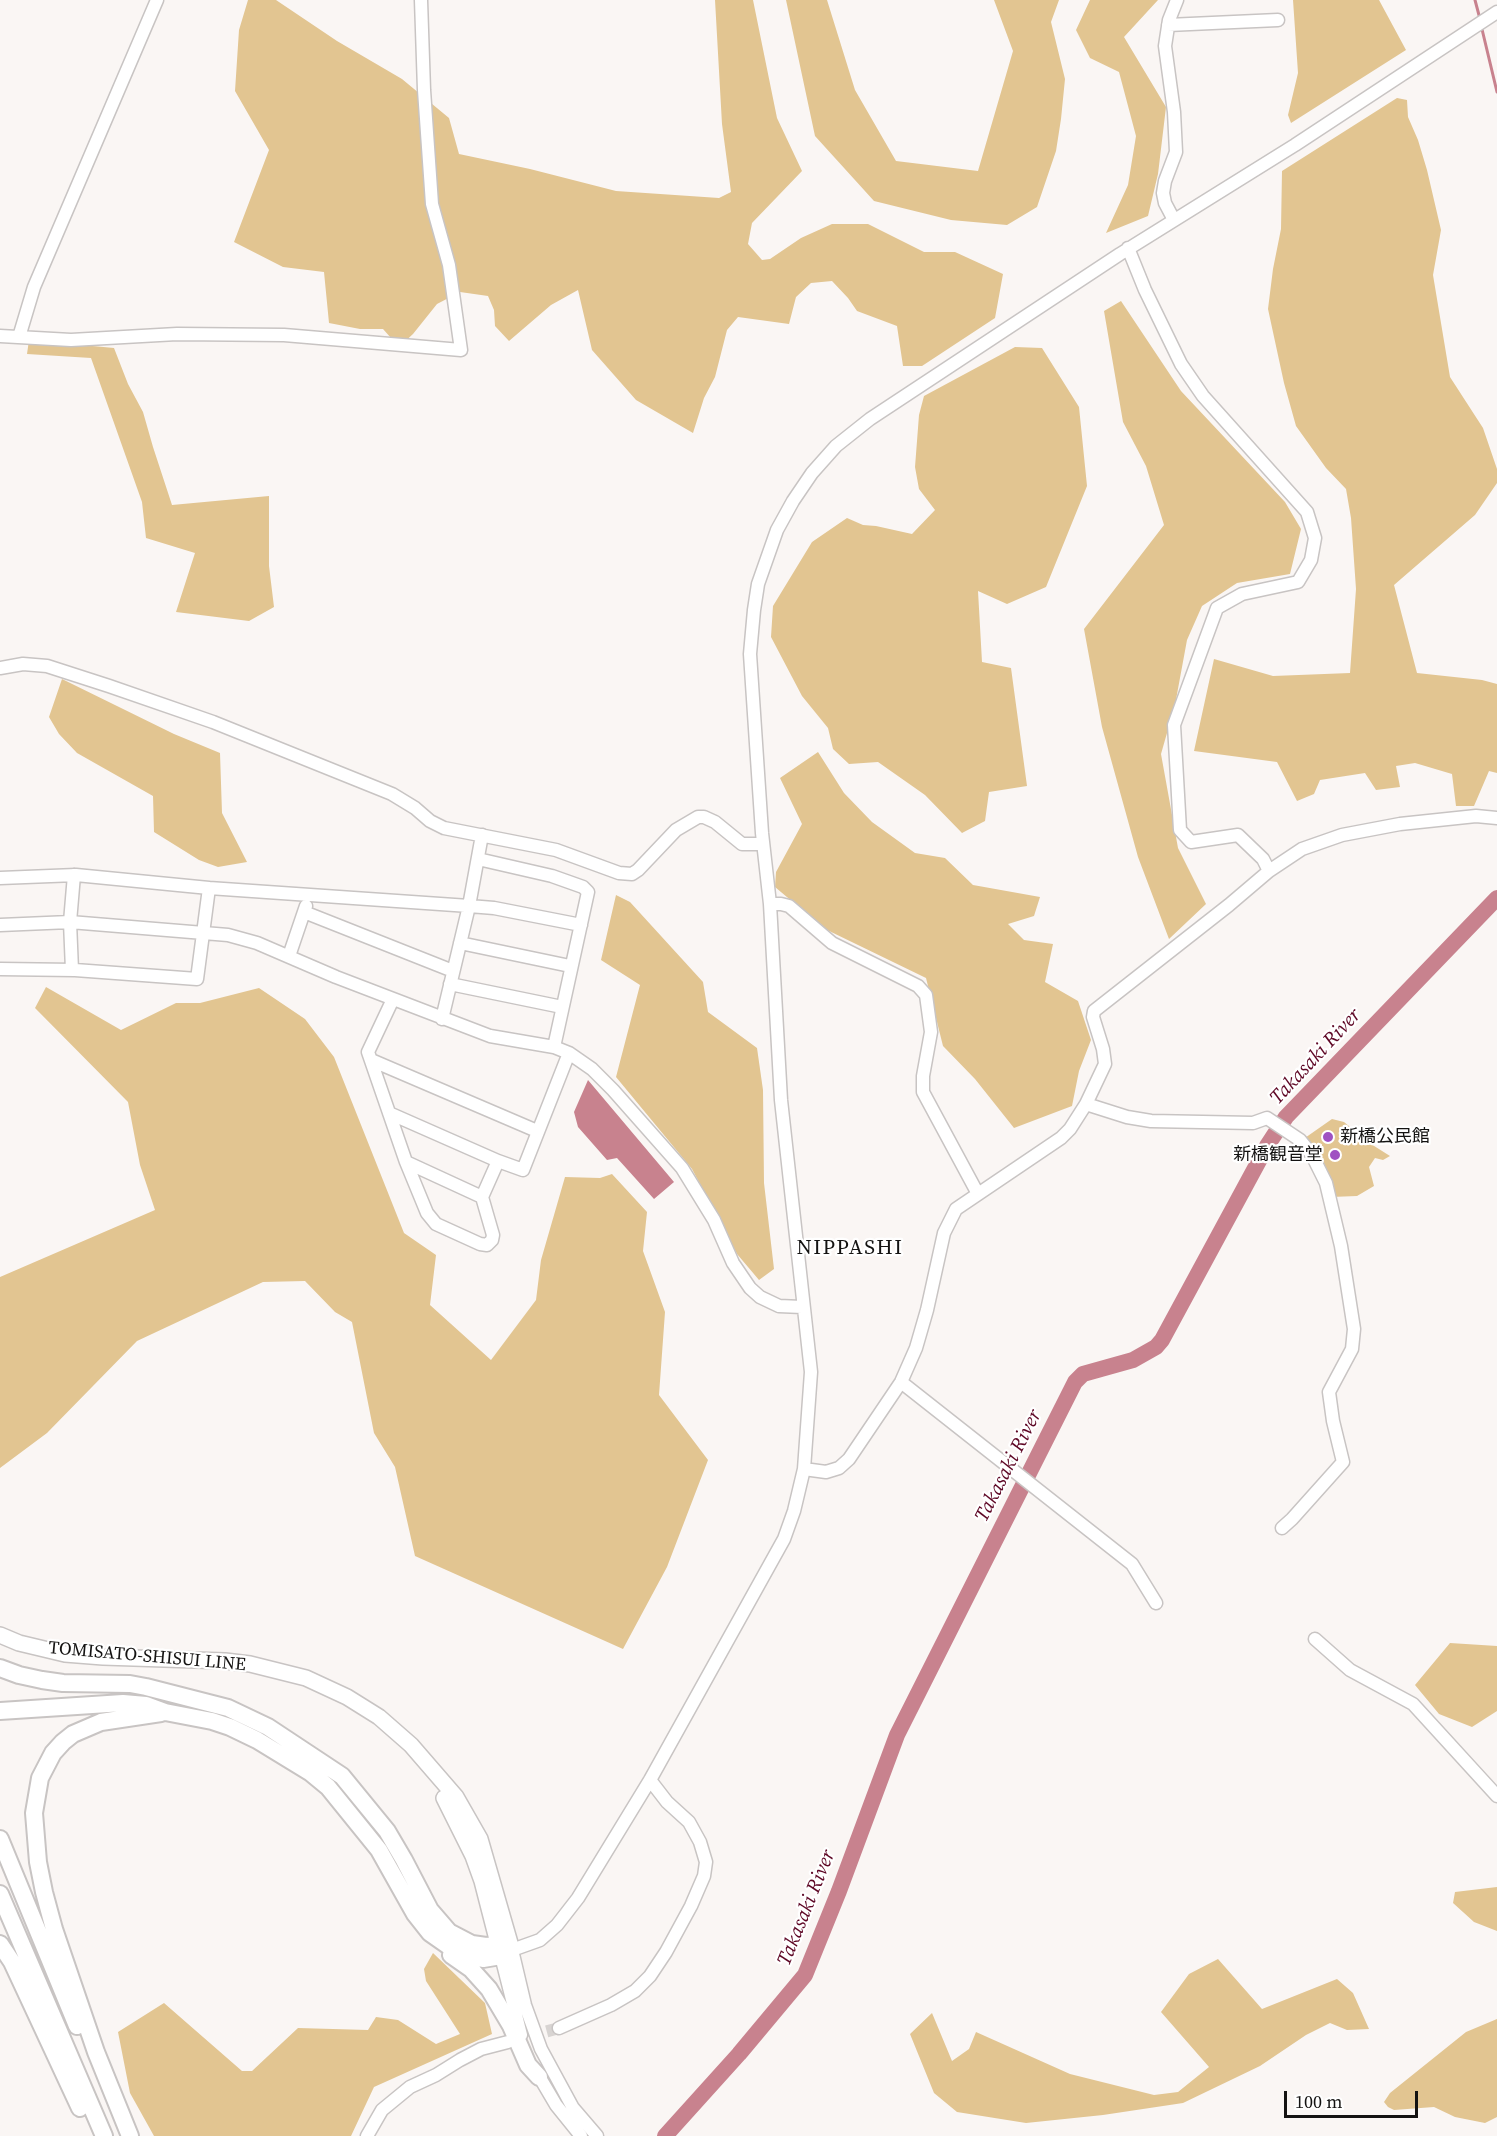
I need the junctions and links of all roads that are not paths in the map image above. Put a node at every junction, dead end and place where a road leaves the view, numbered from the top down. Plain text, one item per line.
1 (158, 0) edge
2 (421, 0) edge
3 (1177, 0) edge
4 (1497, 12) edge
5 (1278, 20) dead end
6 (1168, 25) junction
7 (1174, 220) junction
8 (1128, 248) junction
9 (0, 336) edge
10 (19, 337) junction
11 (0, 668) edge
12 (1497, 818) edge
13 (482, 835) junction
14 (763, 844) junction
15 (478, 859) junction
16 (1269, 871) junction
17 (74, 875) junction
18 (0, 878) edge
19 (209, 888) junction
20 (310, 896) junction
21 (770, 904) junction
22 (469, 906) junction
23 (304, 912) junction
24 (70, 922) junction
25 (0, 925) edge
26 (581, 925) junction
27 (203, 932) junction
28 (460, 943) junction
29 (289, 956) junction
30 (570, 966) junction
31 (0, 969) edge
32 (72, 970) junction
33 (453, 971) junction
34 (450, 984) junction
35 (393, 999) junction
36 (562, 1007) junction
37 (442, 1018) junction
38 (554, 1047) junction
39 (569, 1053) junction
40 (371, 1060) junction
41 (1086, 1104) junction
42 (389, 1113) junction
43 (537, 1131) junction
44 (498, 1161) junction
45 (406, 1162) junction
46 (978, 1194) junction
47 (482, 1197) junction
48 (802, 1307) junction
49 (901, 1382) junction
50 (804, 1469) junction
51 (1282, 1528) dead end
52 (1156, 1603) dead end
53 (0, 1635) edge
54 (1315, 1639) dead end
55 (0, 1668) edge
56 (170, 1694) junction
57 (0, 1704) edge
58 (0, 1711) edge
59 (165, 1712) junction
60 (650, 1780) junction
61 (1497, 1796) edge
62 (0, 1839) edge
63 (0, 1894) edge
64 (430, 1933) junction
65 (0, 1944) edge
66 (504, 1950) junction
67 (559, 2028) tunnel mouth
68 (508, 2042) tunnel mouth
69 (539, 2077) junction
70 (93, 2136) edge
71 (104, 2136) edge
72 (128, 2136) edge
73 (367, 2136) edge
74 (581, 2136) edge
75 (597, 2136) edge

1 - 10 street
2 - 10 street
3 - 6 street
4 - 7 street
5 - 6 street
6 - 7 street
7 - 8 street
8 - 14 street
8 - 16 street
9 - 10 street
11 - 13 street
12 - 16 street
13 - 14 street
13 - 15 street
14 - 21 street
15 - 22 street
15 - 26 street
16 - 41 street
17 - 18 street
17 - 19 street
17 - 24 street
19 - 20 street
19 - 27 street
20 - 22 street
20 - 23 street
21 - 46 street
21 - 48 street
22 - 26 street
22 - 28 street
23 - 29 street
23 - 33 street
24 - 25 street
24 - 27 street
24 - 32 street
26 - 30 street
27 - 29 street
27 - 32 street
28 - 30 street
28 - 33 street
29 - 35 street
30 - 36 street
31 - 32 street
33 - 34 street
34 - 36 street
34 - 37 street
35 - 37 street
35 - 40 street
36 - 38 street
37 - 38 street
38 - 39 street
39 - 43 street
39 - 48 street
40 - 42 street
40 - 43 street
41 - 46 street
41 - 51 street
42 - 44 street
42 - 45 street
43 - 44 street
44 - 47 street
45 - 47 street
45 - 47 street
46 - 49 street
48 - 50 street
49 - 50 street
49 - 52 street
50 - 60 street
53 - 66 main road, TOMISATO-SHISUI LINE
54 - 61 street
55 - 56 highway
56 - 57 highway
56 - 66 highway
58 - 59 highway
59 - 64 highway
59 - 72 highway
60 - 66 street
60 - 67 street
62 - 72 highway
63 - 71 highway
64 - 66 highway
64 - 69 highway
65 - 70 highway
66 - 69 street
66 - 75 street
68 - 73 street
69 - 74 street

